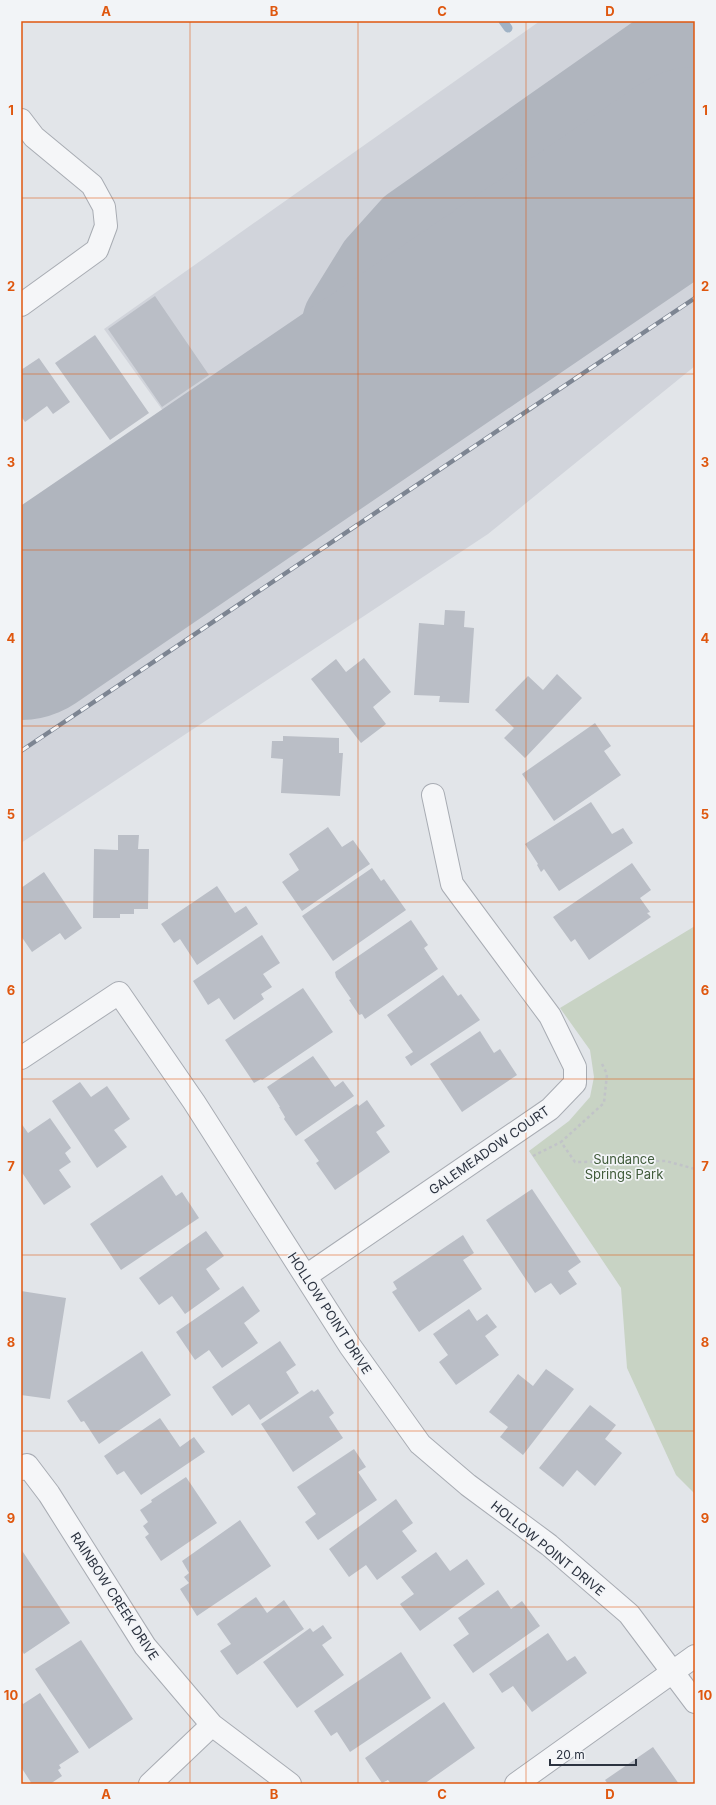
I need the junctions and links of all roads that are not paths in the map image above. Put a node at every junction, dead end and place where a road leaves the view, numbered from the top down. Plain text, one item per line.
1 (21, 120) edge
2 (21, 305) edge
3 (433, 795) dead end
4 (21, 1058) edge
5 (306, 1276) junction
6 (21, 1469) edge
7 (695, 1656) edge
8 (673, 1672) junction
9 (695, 1702) edge
10 (212, 1725) junction
11 (150, 1784) edge
12 (290, 1784) edge
13 (516, 1784) edge

1 - 2 street
3 - 5 street, GALEMEADOW COURT
4 - 5 street, HOLLOW POINT DRIVE
5 - 8 street, HOLLOW POINT DRIVE
6 - 10 street, RAINBOW CREEK DRIVE
7 - 8 street
8 - 9 street, HOLLOW POINT DRIVE
8 - 13 street
10 - 11 street
10 - 12 street, RAINBOW CREEK DRIVE

